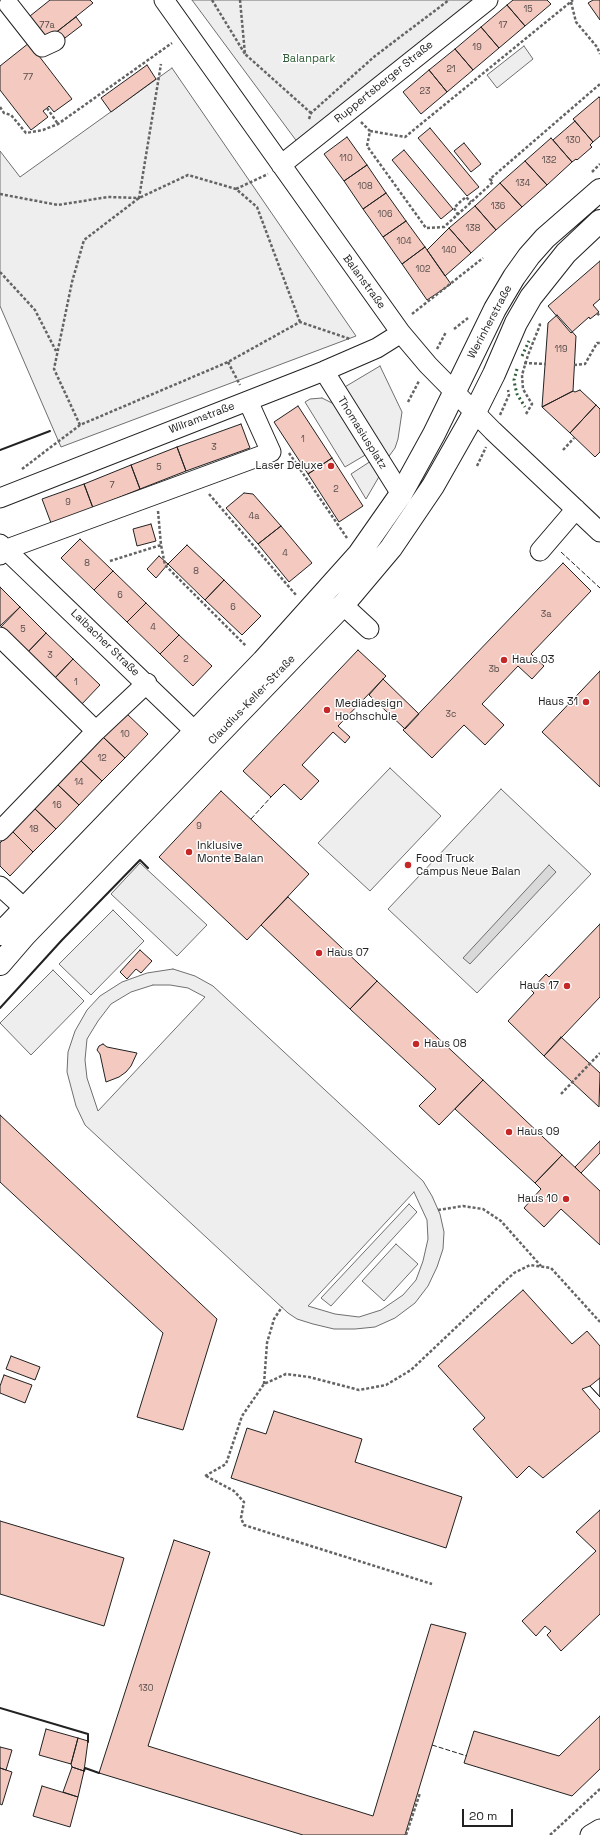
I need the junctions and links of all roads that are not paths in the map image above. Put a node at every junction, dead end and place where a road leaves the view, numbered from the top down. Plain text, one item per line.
1 (164, 0) edge
2 (488, 0) edge
3 (8, 5) edge
4 (55, 41) dead end
5 (281, 165) junction
6 (600, 190) edge
7 (600, 221) edge
8 (401, 333) junction
9 (324, 371) junction
10 (454, 391) junction
11 (248, 400) junction
12 (475, 412) junction
13 (401, 494) junction
14 (0, 498) edge
15 (576, 509) junction
16 (600, 532) edge
17 (2, 549) edge
18 (540, 550) dead end
19 (343, 605) junction
20 (369, 629) dead end
21 (0, 637) edge
22 (147, 683) junction
23 (96, 731) junction
24 (202, 737) junction
25 (0, 831) edge
26 (0, 886) edge
27 (24, 908) junction
28 (0, 934) edge
29 (0, 964) edge
30 (600, 1829) edge
31 (590, 1835) edge

1 - 5 street, Balanstraße
2 - 5 street, Ruppertsberger Straße
3 - 4 street
5 - 8 street, Balanstraße
6 - 10 main road, Werinherstraße
7 - 12 main road
8 - 9 street, Wilramstraße
8 - 10 street, Balanstraße
9 - 11 street, Wilramstraße
9 - 13 street, Thomasiusplatz
10 - 12 street, Balanstraße
10 - 13 main road, Claudius-Keller-Straße
11 - 14 street, Wilramstraße
11 - 17 street
12 - 15 street, Balanstraße
12 - 19 main road, Claudius-Keller-Straße
13 - 24 main road, Claudius-Keller-Straße
15 - 16 street, Balanstraße
15 - 18 street
17 - 22 street, Laibacher Straße
19 - 20 street
19 - 24 main road, Claudius-Keller-Straße
21 - 23 street
22 - 23 street
22 - 24 street, Laibacher Straße
23 - 25 street
24 - 27 main road, Claudius-Keller-Straße
24 - 29 main road, Claudius-Keller-Straße
26 - 27 street
27 - 28 main road, Claudius-Keller-Straße
30 - 31 street

